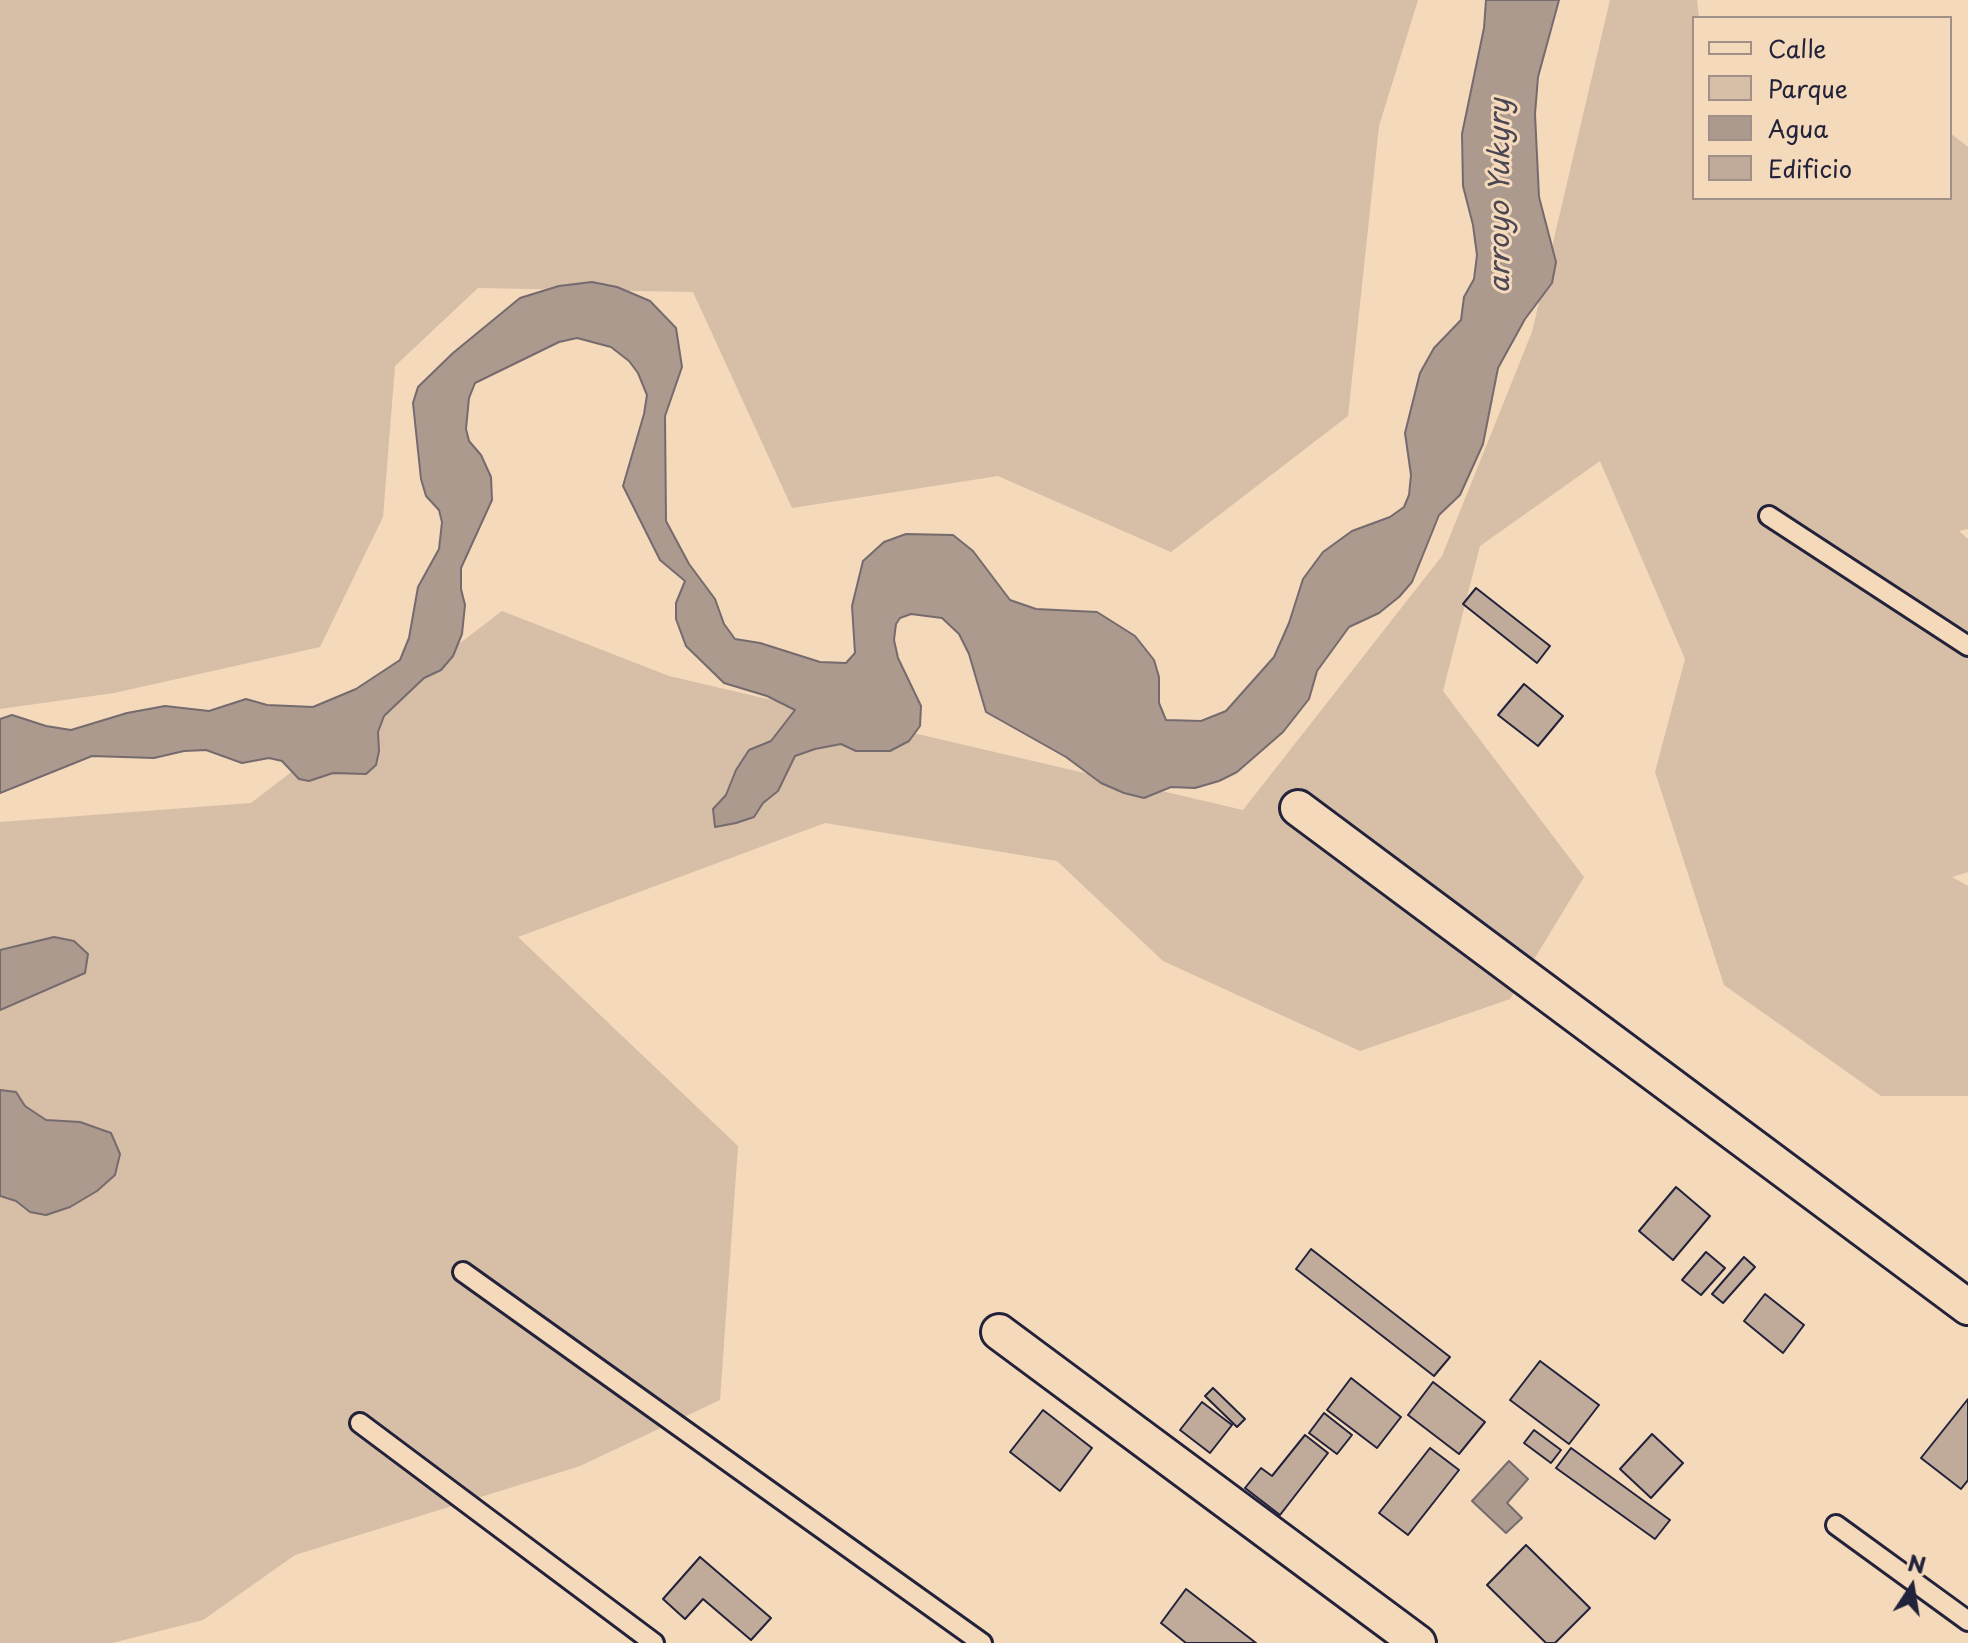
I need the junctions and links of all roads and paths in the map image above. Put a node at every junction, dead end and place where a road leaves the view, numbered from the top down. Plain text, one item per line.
1 (1769, 516) dead end
2 (1968, 646) edge
3 (1298, 808) dead end
4 (463, 1272) dead end
5 (1968, 1307) edge
6 (999, 1332) dead end
7 (360, 1423) dead end
8 (1836, 1525) dead end
9 (1968, 1621) edge
10 (654, 1643) edge
11 (982, 1643) edge
12 (1418, 1643) edge

1 - 2 lane
3 - 5 street
4 - 11 lane
6 - 12 street
7 - 10 lane
8 - 9 lane

